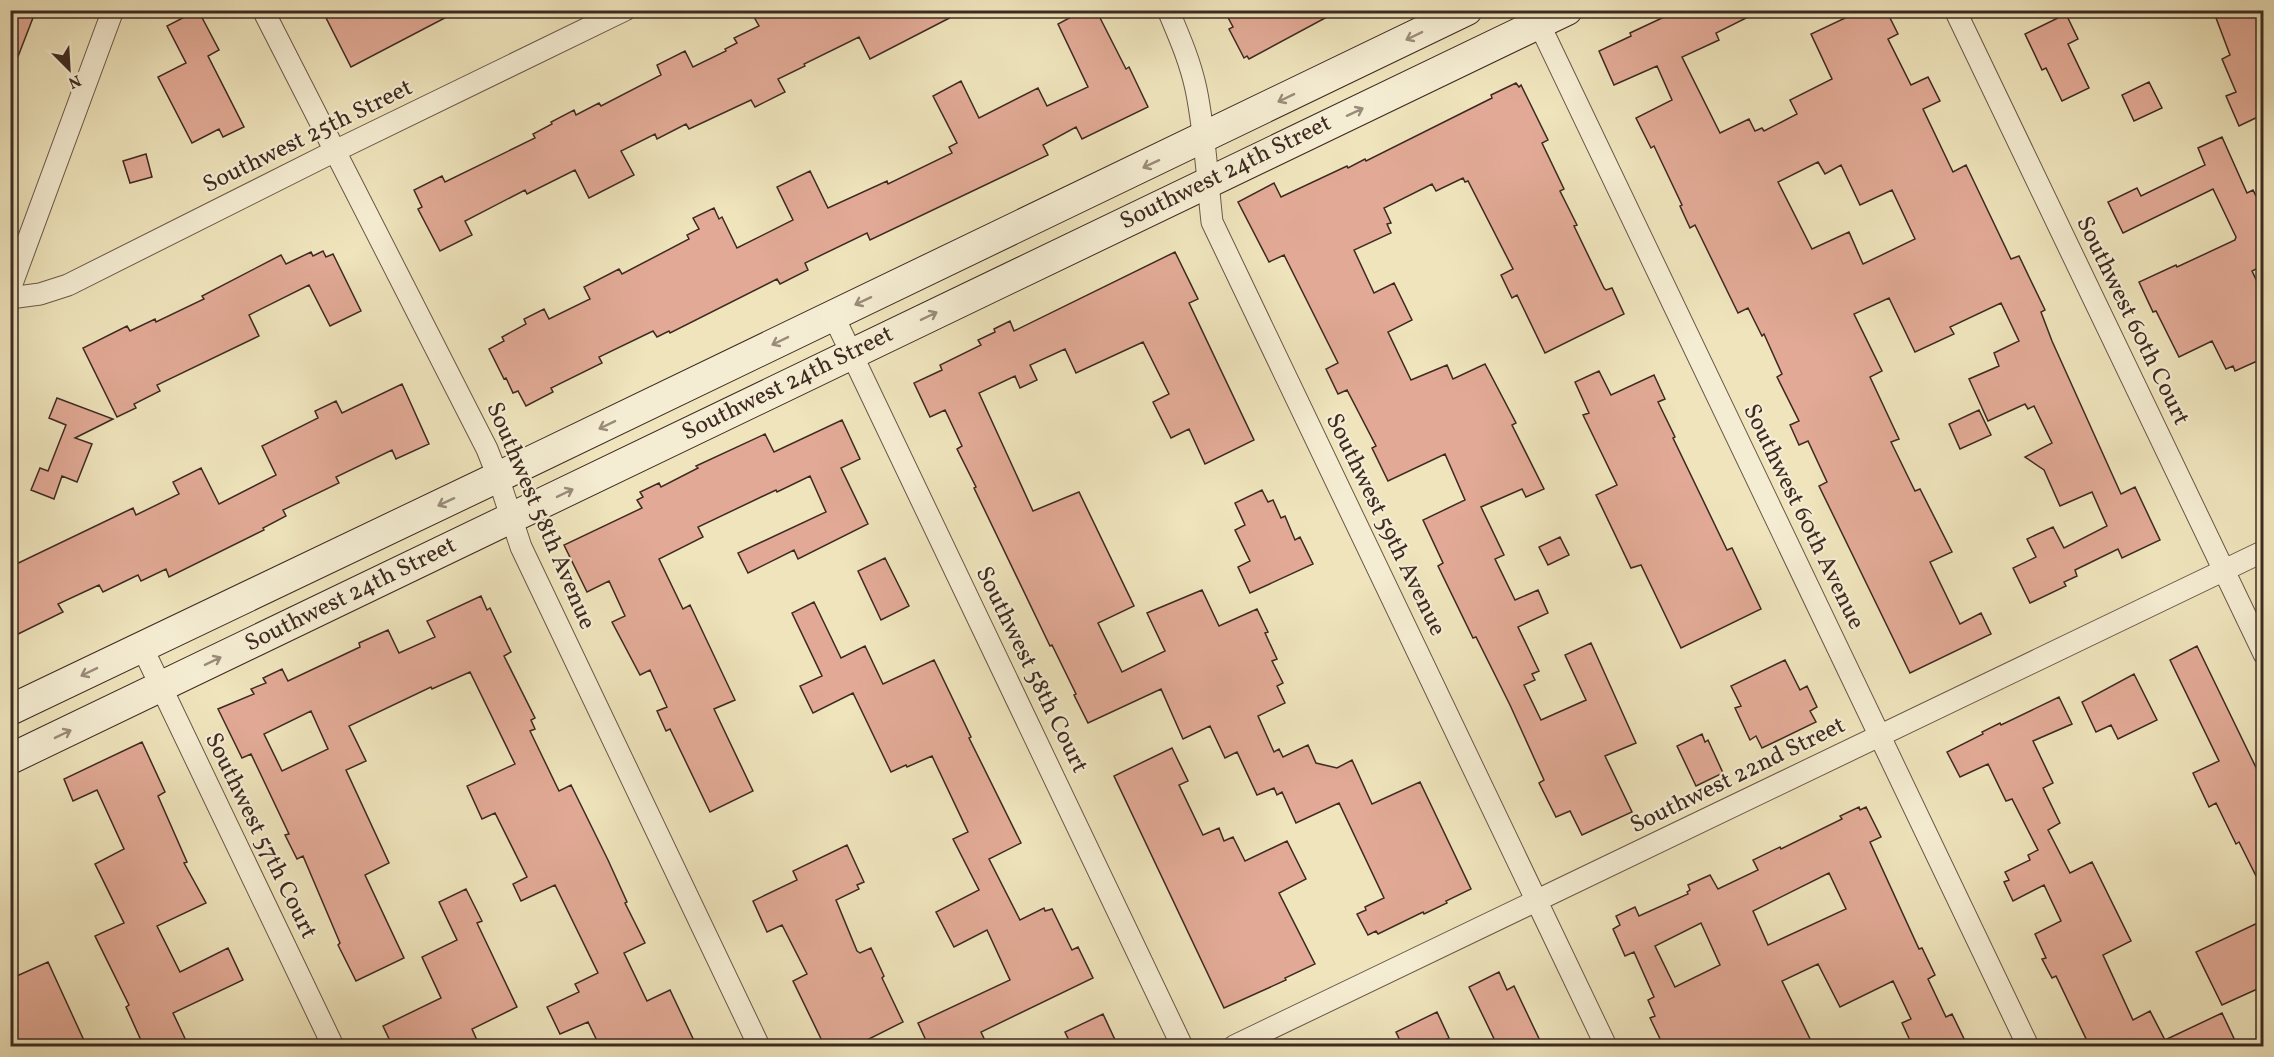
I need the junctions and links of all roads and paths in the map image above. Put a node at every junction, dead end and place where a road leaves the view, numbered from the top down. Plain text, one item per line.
1 (113, 10) edge
2 (263, 10) edge
3 (625, 10) edge
4 (1168, 10) edge
5 (1467, 10) edge
6 (1567, 10) edge
7 (1955, 10) edge
8 (1536, 17) edge
9 (1204, 138) junction
10 (335, 152) junction
11 (1207, 182) junction
12 (10, 289) edge
13 (10, 298) edge
14 (833, 315) junction
15 (851, 354) junction
16 (498, 477) junction
17 (512, 518) junction
18 (2264, 551) edge
19 (2223, 570) junction
20 (142, 646) junction
21 (2264, 654) edge
22 (160, 686) junction
23 (10, 710) edge
24 (1880, 736) junction
25 (10, 759) edge
26 (1536, 902) junction
27 (333, 1047) edge
28 (759, 1047) edge
29 (1182, 1047) edge
30 (1234, 1047) edge
31 (1606, 1047) edge
32 (2028, 1047) edge

1 - 12 street
2 - 10 street, Southwest 58th Avenue
3 - 10 street, Southwest 25th Street
4 - 9 street, Southwest 59th Avenue
5 -> 9 main road, Southwest 24th Street
6 - 8 main road, Southwest 24th Street
7 - 19 street, Southwest 60th Court
11 -> 8 main road, Southwest 24th Street
8 - 24 street, Southwest 60th Avenue
9 - 11 street, Southwest 59th Avenue
9 -> 14 main road, Southwest 24th Street
10 - 13 street, Southwest 25th Street
10 - 16 street, Southwest 58th Avenue
15 -> 11 main road, Southwest 24th Street
11 - 26 street, Southwest 59th Avenue
14 - 15 street, Southwest 58th Court
14 -> 16 main road, Southwest 24th Street
17 -> 15 main road, Southwest 24th Street
15 - 29 street, Southwest 58th Court
16 - 17 street, Southwest 58th Avenue
16 -> 20 main road, Southwest 24th Street
22 -> 17 main road, Southwest 24th Street
17 - 28 street, Southwest 58th Avenue
18 - 19 street, Southwest 22nd Street
19 - 21 street, Southwest 60th Court
19 - 24 street, Southwest 22nd Street
20 - 22 street, Southwest 57th Court
20 -> 23 main road, Southwest 24th Street
25 -> 22 main road, Southwest 24th Street
22 - 27 street, Southwest 57th Court
24 - 26 street, Southwest 22nd Street
24 - 32 street, Southwest 60th Avenue
26 - 30 street, Southwest 22nd Street
26 - 31 street, Southwest 59th Avenue

